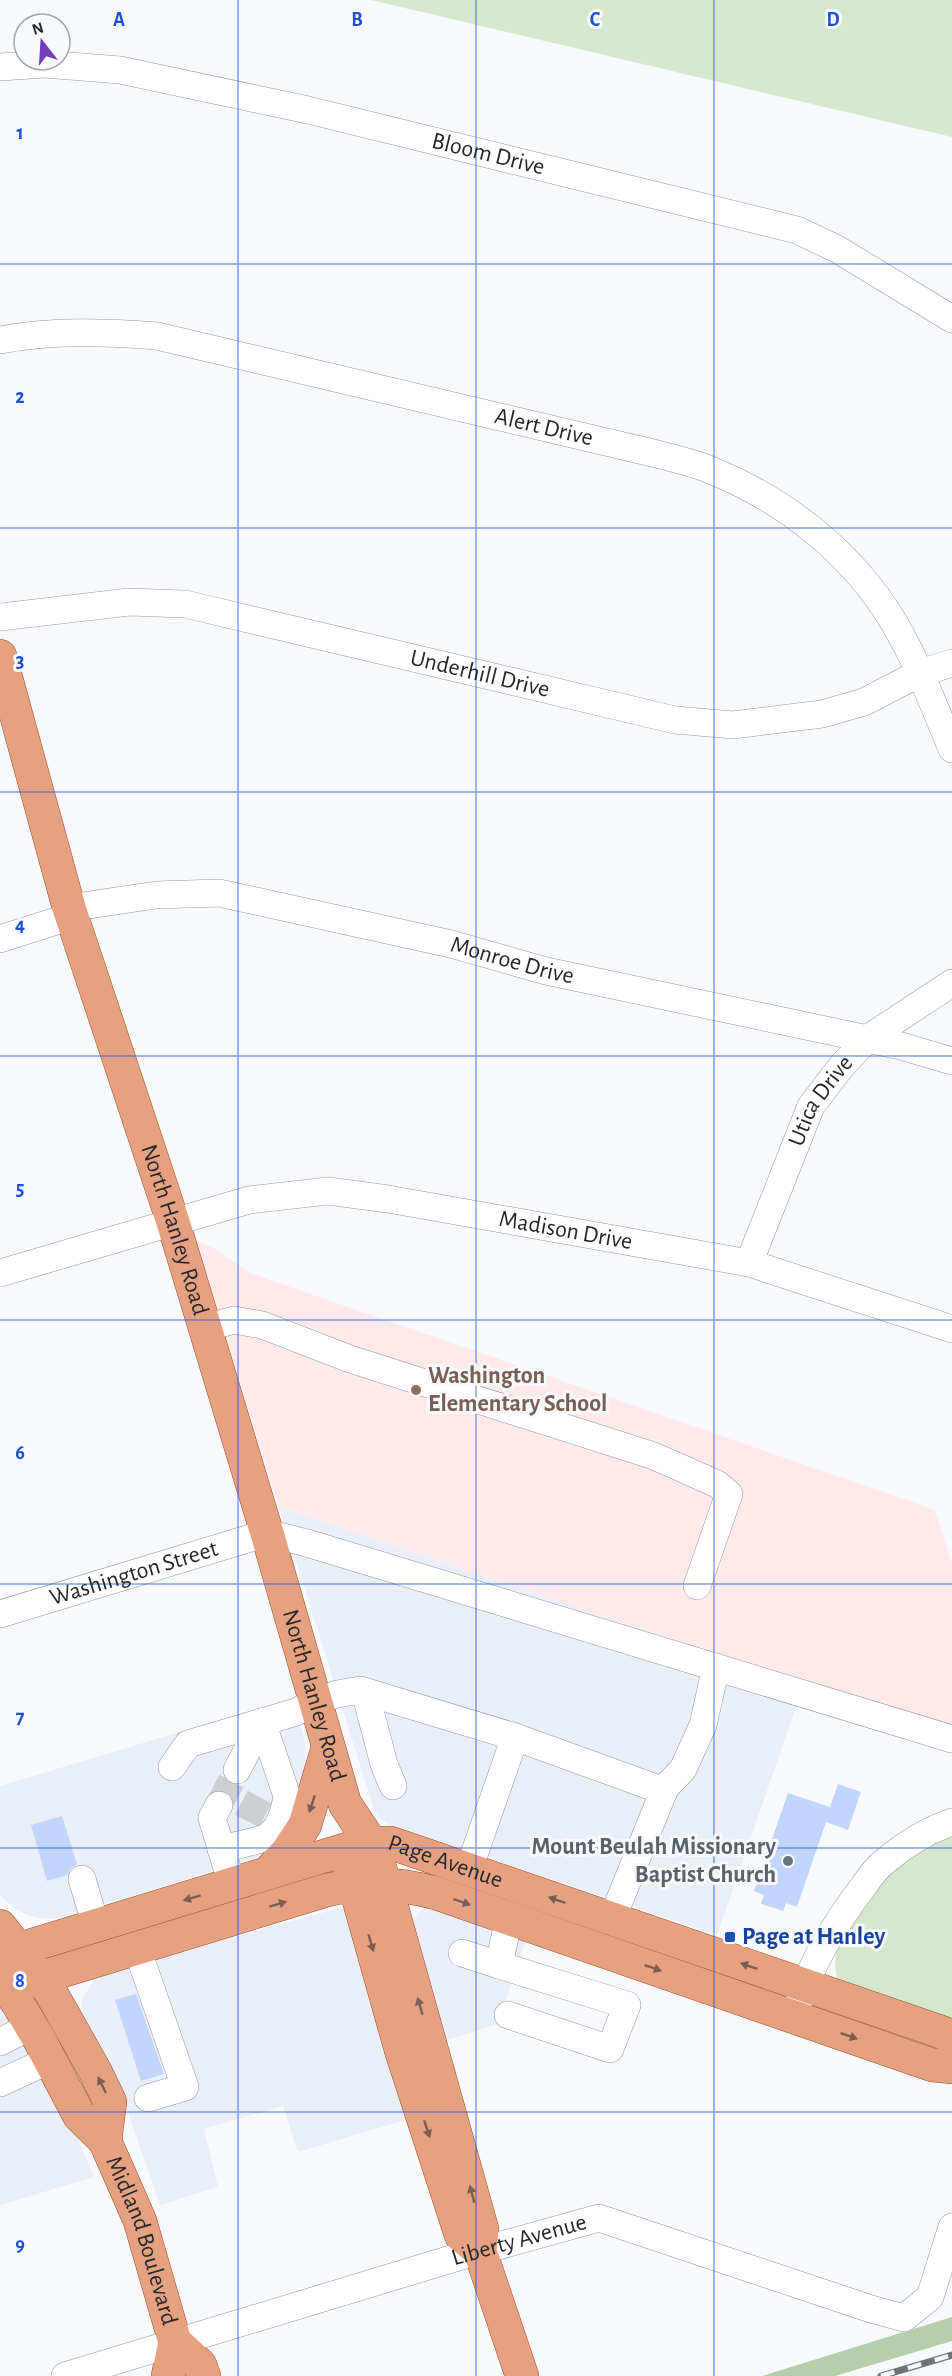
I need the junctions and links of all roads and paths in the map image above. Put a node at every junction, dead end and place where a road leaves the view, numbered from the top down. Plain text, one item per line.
1 (0, 67) edge
2 (952, 319) edge
3 (0, 340) edge
4 (0, 617) edge
5 (0, 656) edge
6 (952, 663) edge
7 (920, 673) junction
8 (952, 749) edge
9 (71, 912) junction
10 (0, 939) edge
11 (952, 983) edge
12 (867, 1039) junction
13 (952, 1061) edge
14 (173, 1222) junction
15 (749, 1263) junction
16 (0, 1273) edge
17 (205, 1328) junction
18 (952, 1329) edge
19 (267, 1533) junction
20 (697, 1586) dead end
21 (0, 1614) edge
22 (716, 1667) junction
23 (365, 1692) junction
24 (316, 1701) junction
25 (262, 1722) junction
26 (515, 1737) junction
27 (952, 1738) edge
28 (328, 1747) junction
29 (172, 1767) dead end
30 (237, 1770) tunnel mouth
31 (393, 1786) dead end
32 (664, 1791) junction
33 (219, 1805) tunnel mouth
34 (247, 1821) tunnel mouth
35 (952, 1822) edge
36 (358, 1846) junction
37 (227, 1848) junction
38 (469, 1869) junction
39 (268, 1873) junction
40 (82, 1879) dead end
41 (232, 1885) junction
42 (367, 1892) junction
43 (0, 1917) edge
44 (509, 1918) junction
45 (612, 1919) junction
46 (96, 1926) junction
47 (7, 1943) edge
48 (137, 1948) junction
49 (462, 1953) dead end
50 (90, 1962) junction
51 (499, 1965) junction
52 (40, 1977) junction
53 (804, 1985) junction
54 (2, 1986) edge
55 (508, 2015) dead end
56 (794, 2017) junction
57 (71, 2025) junction
58 (31, 2026) junction
59 (952, 2039) edge
60 (0, 2042) edge
61 (50, 2057) junction
62 (952, 2067) edge
63 (0, 2083) edge
64 (148, 2098) dead end
65 (105, 2141) junction
66 (952, 2228) edge
67 (480, 2251) junction
68 (175, 2342) junction
69 (65, 2376) edge
70 (168, 2376) edge
71 (204, 2376) edge
72 (522, 2376) edge

1 - 2 street, Bloom Drive
3 - 7 street, Alert Drive
4 - 7 street, Underhill Drive
5 - 9 main road, North Hanley Road
6 - 7 street, Underhill Drive
7 - 8 street, Alert Drive
9 - 10 street, Monroe Drive
9 - 12 street, Monroe Drive
9 - 14 main road, North Hanley Road
11 - 12 street, Utica Drive
12 - 13 street, Monroe Drive
12 - 15 street, Utica Drive
14 - 15 street, Madison Drive
14 - 16 street, Madison Drive
14 - 17 main road, North Hanley Road
15 - 18 street, Madison Drive
17 - 19 main road, North Hanley Road
17 - 20 street
19 - 21 street, Washington Street
19 - 22 street
19 - 24 main road, North Hanley Road
22 - 27 street
22 - 32 street
23 - 24 street
23 - 26 street
23 - 31 street
24 - 25 street
24 - 28 main road, North Hanley Road
25 - 29 street
25 - 30 street
25 - 37 street
26 - 32 street
26 - 38 street
28 - 36 main road, North Hanley Road
28 -> 39 main road
32 - 45 street
33 - 37 street
34 - 37 street
35 - 53 street
36 - 38 main road, Page Avenue
36 - 39 main road, Page Avenue
36 - 42 main road, North Hanley Road
37 - 41 street
38 - 42 main road
45 -> 38 main road, Page Avenue
39 - 41 main road, Page Avenue
40 - 46 street
41 -> 46 main road, Page Avenue
42 -> 44 main road, Page Avenue
48 -> 42 main road, Page Avenue
42 - 67 main road, North Hanley Road
43 - 46 main road
44 - 51 street
44 -> 56 main road, Page Avenue
53 -> 45 main road, Page Avenue
46 - 47 main road, Page Avenue
47 - 52 main road, Midland Boulevard
48 - 50 main road, Page Avenue
48 - 64 street
49 - 51 street
50 - 52 main road, Page Avenue
50 - 57 main road
51 - 55 street
52 - 54 main road, Page Avenue
52 - 57 main road, Midland Boulevard
53 - 56 street
53 - 59 main road, Page Avenue
54 - 58 main road, Midland Boulevard
56 -> 62 main road, Page Avenue
65 -> 57 main road, Midland Boulevard
58 - 60 street
58 - 61 main road, Midland Boulevard
61 - 63 street
61 - 65 main road, Midland Boulevard
65 - 68 main road, Midland Boulevard
66 - 67 street, Liberty Avenue
67 - 68 street, Liberty Avenue
67 - 72 main road, North Hanley Road
68 - 69 street, Liberty Avenue
68 - 70 main road, Midland Boulevard
68 - 71 main road, Midland Boulevard

